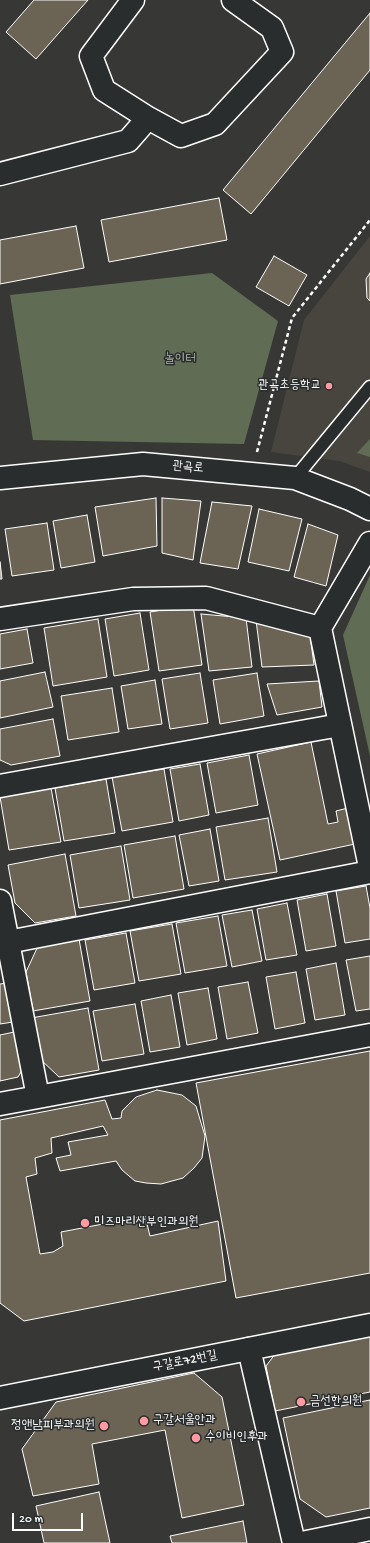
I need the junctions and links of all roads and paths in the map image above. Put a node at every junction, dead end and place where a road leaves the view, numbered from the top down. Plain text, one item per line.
1 (133, 0) edge
2 (233, 0) edge
3 (148, 118) junction
4 (0, 174) edge
5 (370, 220) edge
6 (370, 387) edge
7 (251, 474) junction
8 (0, 478) edge
9 (295, 478) junction
10 (370, 509) edge
11 (370, 543) edge
12 (0, 619) edge
13 (320, 628) junction
14 (340, 726) junction
15 (0, 786) edge
16 (370, 867) edge
17 (370, 872) edge
18 (0, 901) edge
19 (8, 942) junction
20 (370, 1035) edge
21 (38, 1097) junction
22 (0, 1104) edge
23 (370, 1325) edge
24 (249, 1349) junction
25 (0, 1398) edge
26 (370, 1529) edge
27 (294, 1543) edge
28 (302, 1543) edge

1 - 3 street
2 - 3 street
3 - 4 street
5 - 7 path
6 - 9 lane
7 - 8 street, 관곡로
7 - 9 street, 관곡로
9 - 10 street, 관곡로
11 - 13 street
12 - 13 street
13 - 14 street
14 - 15 street
14 - 16 street
17 - 19 street
18 - 19 street
19 - 21 street
20 - 21 street
21 - 22 street
23 - 24 street, 구갈로72번길
24 - 25 street, 구갈로72번길
24 - 27 street
26 - 28 street

